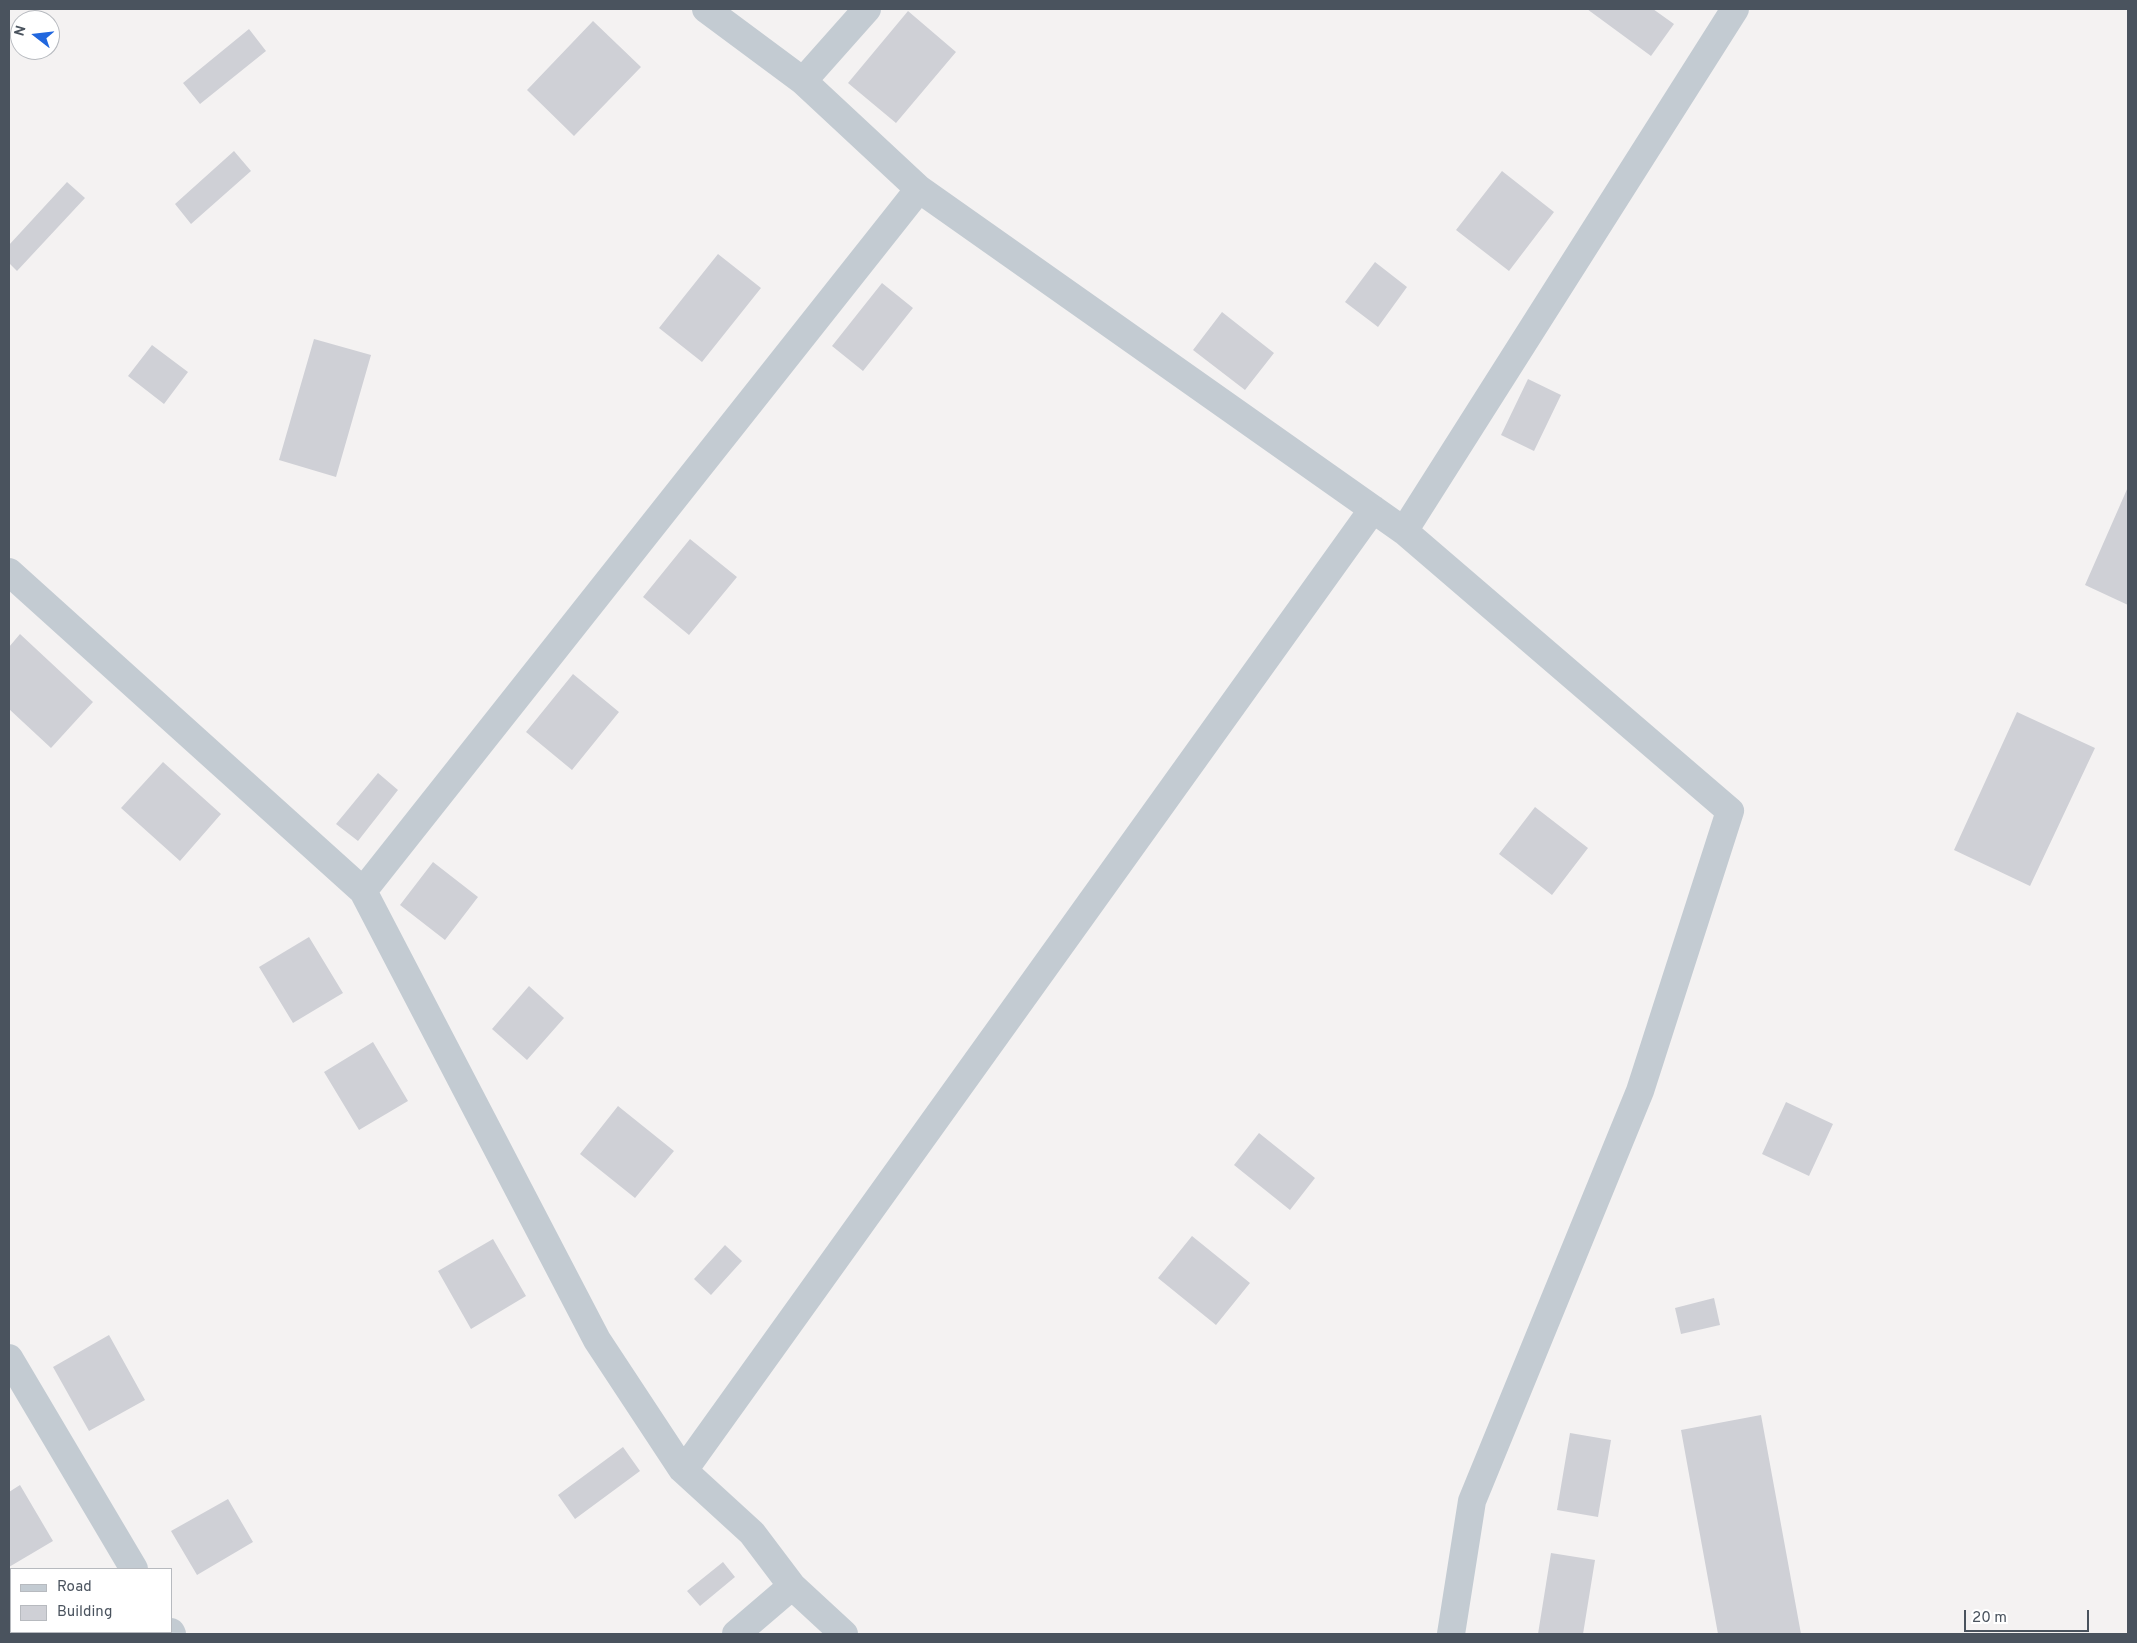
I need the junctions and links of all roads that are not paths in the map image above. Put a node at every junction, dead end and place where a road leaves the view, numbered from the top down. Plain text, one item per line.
1 (706, 9) edge
2 (867, 9) edge
3 (1736, 9) edge
4 (803, 81) junction
5 (919, 189) junction
6 (1373, 509) junction
7 (1404, 531) junction
8 (9, 572) edge
9 (363, 891) junction
10 (9, 1358) edge
11 (684, 1470) junction
12 (133, 1568) edge
13 (792, 1586) junction
14 (736, 1634) edge
15 (844, 1634) edge
16 (1451, 1634) edge

1 - 4 street
2 - 4 street
3 - 7 street
4 - 5 street
5 - 6 street
5 - 9 street
6 - 7 street
6 - 11 street
7 - 16 street
8 - 9 street
9 - 11 street
10 - 12 street
11 - 13 street
13 - 14 street
13 - 15 street

